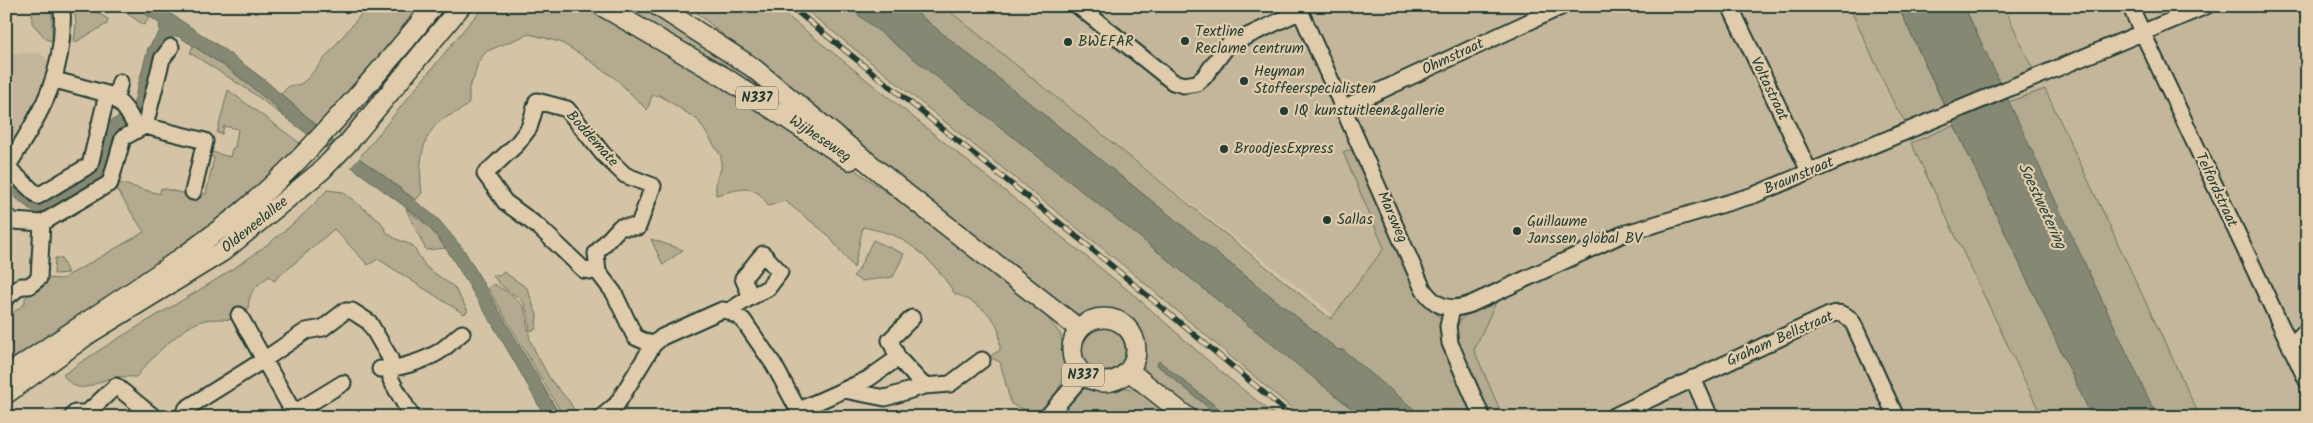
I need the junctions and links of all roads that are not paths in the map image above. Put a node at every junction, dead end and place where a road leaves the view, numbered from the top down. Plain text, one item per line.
1 (62, 6) edge
2 (434, 6) edge
3 (461, 6) edge
4 (602, 6) edge
5 (658, 6) edge
6 (1078, 6) edge
7 (1563, 6) edge
8 (1730, 6) edge
9 (2130, 6) edge
10 (2206, 6) edge
11 (1300, 9) edge
12 (2143, 33) junction
13 (171, 47) dead end
14 (55, 80) junction
15 (120, 82) dead end
16 (111, 96) junction
17 (1343, 108) junction
18 (136, 123) junction
19 (7, 168) edge
20 (1809, 171) junction
21 (193, 192) dead end
22 (909, 196) junction
23 (6, 216) edge
24 (42, 224) junction
25 (598, 272) junction
26 (751, 297) dead end
27 (6, 298) edge
28 (1452, 308) junction
29 (729, 311) junction
30 (239, 316) dead end
31 (912, 318) dead end
32 (1079, 329) junction
33 (2307, 330) edge
34 (462, 333) dead end
35 (653, 345) junction
36 (2290, 346) junction
37 (898, 358) junction
38 (265, 360) junction
39 (982, 360) dead end
40 (385, 369) junction
41 (1129, 370) junction
42 (1083, 375) junction
43 (6, 376) edge
44 (1693, 378) junction
45 (2307, 381) edge
46 (343, 383) dead end
47 (924, 386) junction
48 (844, 390) junction
49 (6, 394) edge
50 (801, 413) edge
51 (295, 415) edge
52 (72, 417) edge
53 (154, 417) edge
54 (181, 417) edge
55 (412, 417) edge
56 (602, 417) edge
57 (1047, 417) edge
58 (1187, 417) edge
59 (1482, 417) edge
60 (1612, 417) edge
61 (1710, 417) edge
62 (1896, 417) edge

1 - 14 street
2 - 43 main road, Oldeneelallee
3 - 49 main road, Oldeneelallee
4 - 22 main road, Wijheseweg / N337
5 - 22 main road, Wijheseweg / N337
6 - 11 street
7 - 17 street, Ohmstraat
8 - 20 street, Voltastraat
9 - 12 street, Telfordstraat
10 - 12 street, Braunstraat
11 - 17 street, Marsweg
12 - 20 street, Braunstraat
12 - 36 street, Telfordstraat
13 - 18 street
14 - 16 street
14 - 19 street
15 - 16 street
16 - 18 street
16 - 19 street
17 - 28 street, Marsweg
18 - 21 street
18 - 24 street
20 - 28 street, Braunstraat
22 - 32 main road, Wijheseweg / N337
23 - 24 street
24 - 27 street
25 - 25 street, Boddemate
25 - 35 street
26 - 29 street
28 - 59 street
29 - 35 street
29 - 50 street
30 - 38 street
31 - 37 street
32 - 41 main road
32 - 42 main road, N337
33 - 36 street
34 - 40 street
35 - 56 street
36 - 45 street, Telfordstraat
37 - 47 street
37 - 48 street
38 - 40 street
38 - 51 street
38 - 54 street
39 - 47 street
40 - 55 street
41 - 42 main road, N337
41 - 58 main road
42 - 57 street
44 - 60 street, Graham Bellstraat
44 - 61 street
44 - 62 street, Graham Bellstraat
46 - 51 street
47 - 48 street
48 - 50 street
52 - 53 street

